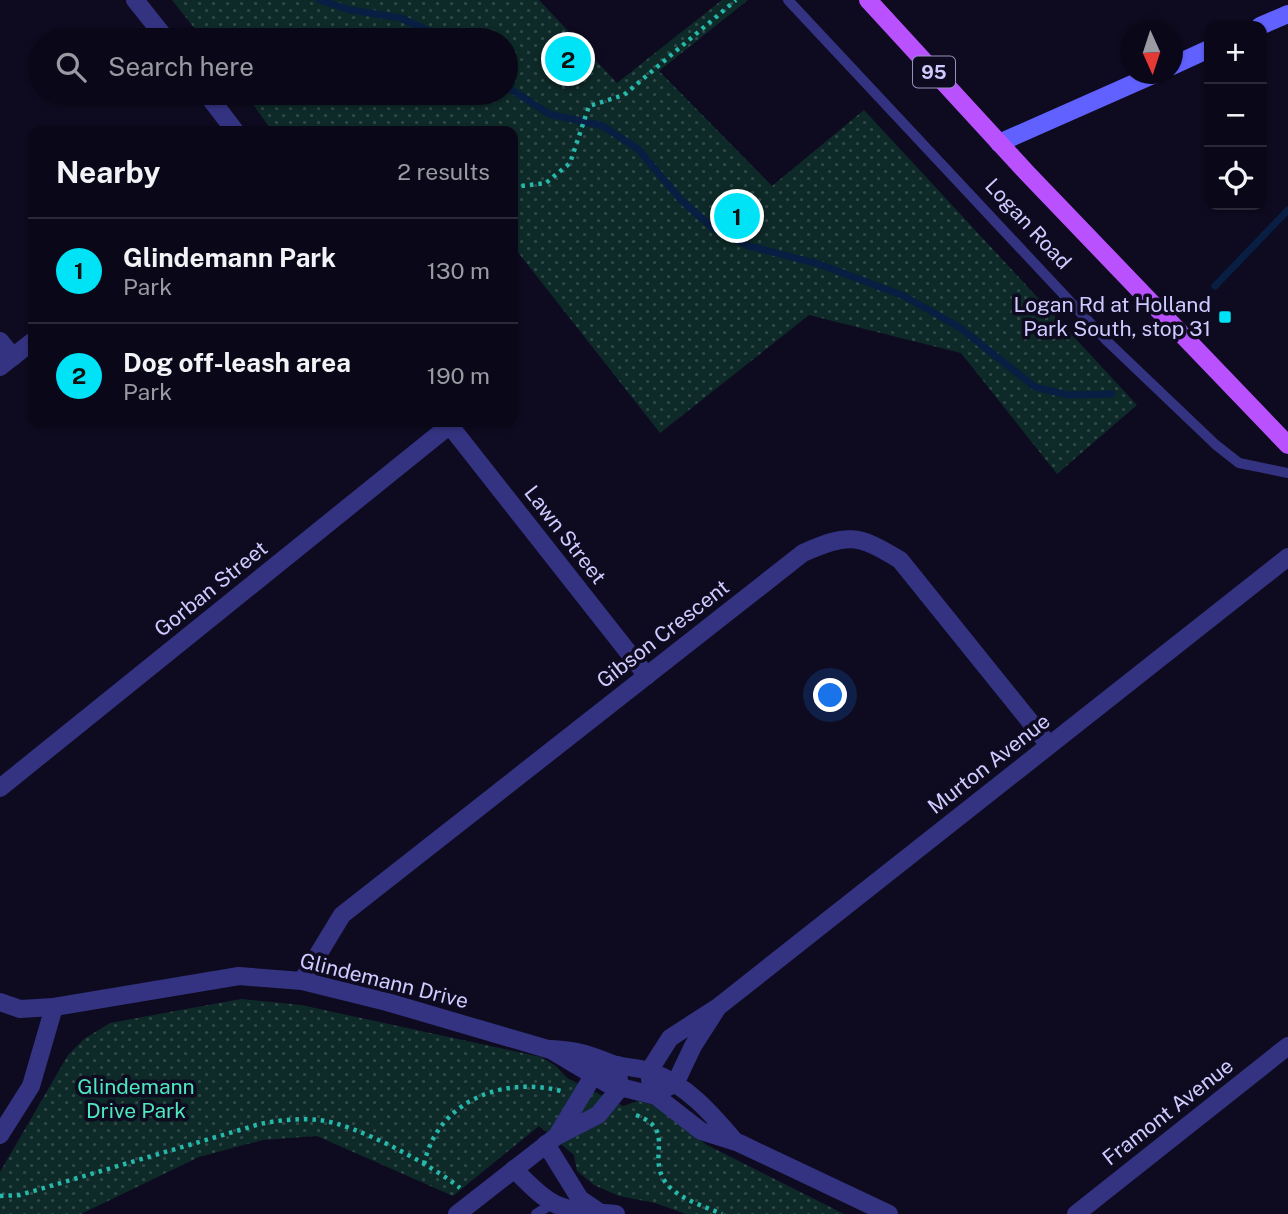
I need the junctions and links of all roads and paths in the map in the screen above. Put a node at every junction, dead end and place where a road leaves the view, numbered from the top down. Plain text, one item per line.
1 (135, 0) edge
2 (736, 0) edge
3 (788, 0) edge
4 (868, 0) edge
5 (1288, 14) edge
6 (1267, 23) edge
7 (157, 28) edge
8 (1204, 51) edge
9 (1183, 61) edge
10 (1133, 84) edge
11 (215, 105) edge
12 (230, 126) edge
13 (999, 144) junction
14 (518, 186) edge
15 (0, 341) edge
16 (28, 345) edge
17 (6, 362) edge
18 (445, 427) edge
19 (451, 427) edge
20 (1288, 444) edge
21 (1288, 473) edge
22 (1288, 557) edge
23 (647, 676) junction
24 (1049, 745) junction
25 (0, 788) edge
26 (302, 981) junction
27 (0, 1002) edge
28 (54, 1007) junction
29 (718, 1007) junction
30 (1288, 1046) edge
31 (547, 1049) junction
32 (617, 1065) junction
33 (649, 1071) junction
34 (593, 1076) junction
35 (675, 1084) junction
36 (620, 1088) junction
37 (572, 1093) dead end
38 (652, 1094) junction
39 (627, 1112) dead end
40 (0, 1135) edge
41 (552, 1140) junction
42 (739, 1143) junction
43 (424, 1164) junction
44 (514, 1169) junction
45 (0, 1196) edge
46 (472, 1202) junction
47 (552, 1204) junction
48 (608, 1213) edge
49 (457, 1214) edge
50 (536, 1214) edge
51 (722, 1214) edge
52 (889, 1214) edge
53 (1076, 1214) edge

1 - 7 street
2 - 14 path
3 - 21 lane, Logan Road
4 - 13 main road, Logan Road / 95
5 - 6 street
8 - 9 street
10 - 13 street
11 - 12 street
13 - 20 main road, Logan Road / 95
15 - 17 street
16 - 17 street
18 - 25 street, Gorban Street
19 - 23 street, Lawn Street
22 - 24 street, Murton Avenue
23 - 24 street, Gibson Crescent
23 - 26 street, Gibson Crescent
24 - 29 street, Murton Avenue
26 - 28 street, Glindemann Drive
26 - 31 street, Glindemann Drive
27 - 28 street, Glindemann Drive
28 - 40 street
29 - 33 street, Murton Avenue
29 - 35 street, Murton Avenue
30 - 53 street, Framont Avenue
31 - 32 street, Glindemann Drive
31 - 34 street, Glindemann Drive
32 - 33 street, Glindemann Drive
32 - 34 street
32 - 36 street
33 - 35 street, Glindemann Drive
33 - 38 street
34 - 36 street, Glindemann Drive
34 - 41 street
35 - 38 street
35 - 42 street, Glindemann Drive
36 - 38 street, Glindemann Drive
36 - 41 street
37 - 43 path
38 - 42 street, Glindemann Drive
39 - 51 path
41 - 44 street
41 - 48 street
42 - 52 street, Glindemann Drive
43 - 45 path
43 - 46 path
44 - 46 street
44 - 47 street
46 - 49 street
47 - 48 street
47 - 50 lane

